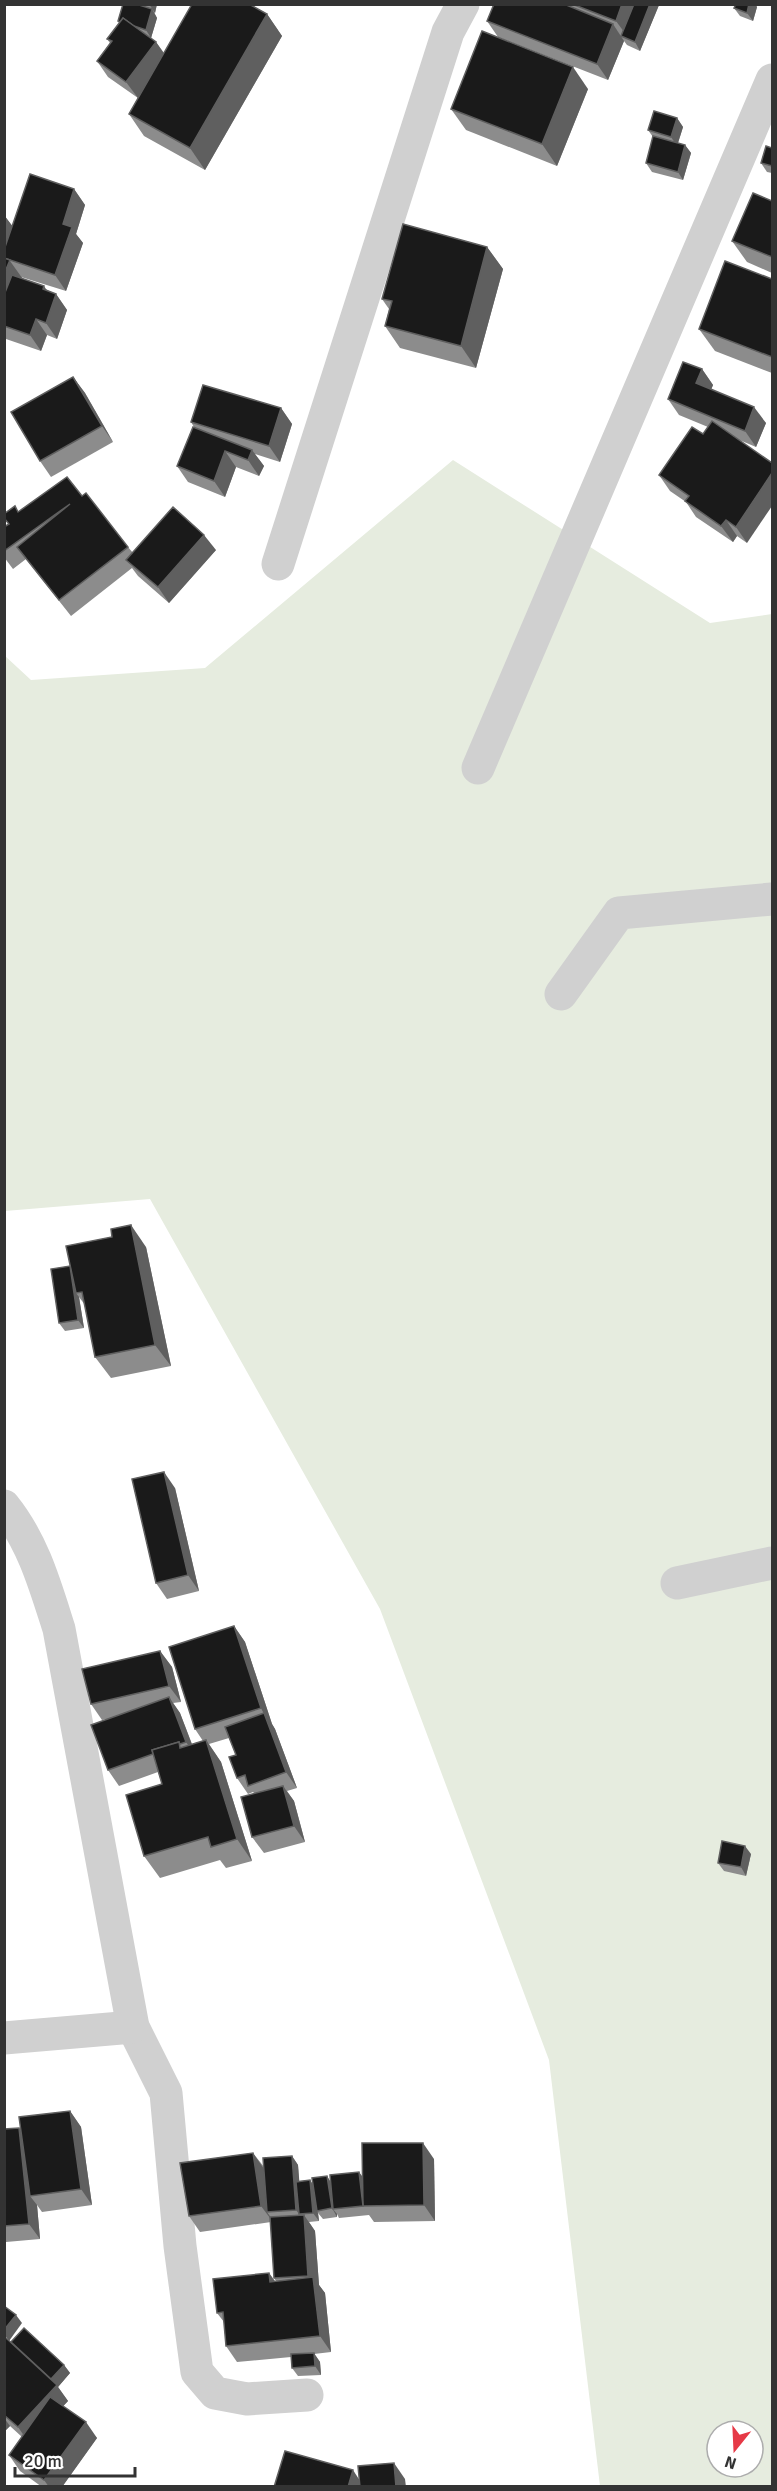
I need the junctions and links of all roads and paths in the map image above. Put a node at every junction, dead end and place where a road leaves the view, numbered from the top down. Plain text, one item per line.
1 (463, 4) edge
2 (772, 80) edge
3 (278, 564) dead end
4 (478, 768) dead end
5 (772, 898) edge
6 (561, 994) dead end
7 (4, 1506) edge
8 (772, 1563) edge
9 (677, 1583) dead end
10 (133, 2027) junction
11 (4, 2038) edge
12 (307, 2395) dead end

1 - 3 street
2 - 4 street
5 - 6 street
7 - 10 street
8 - 9 street
10 - 11 street
10 - 12 street

